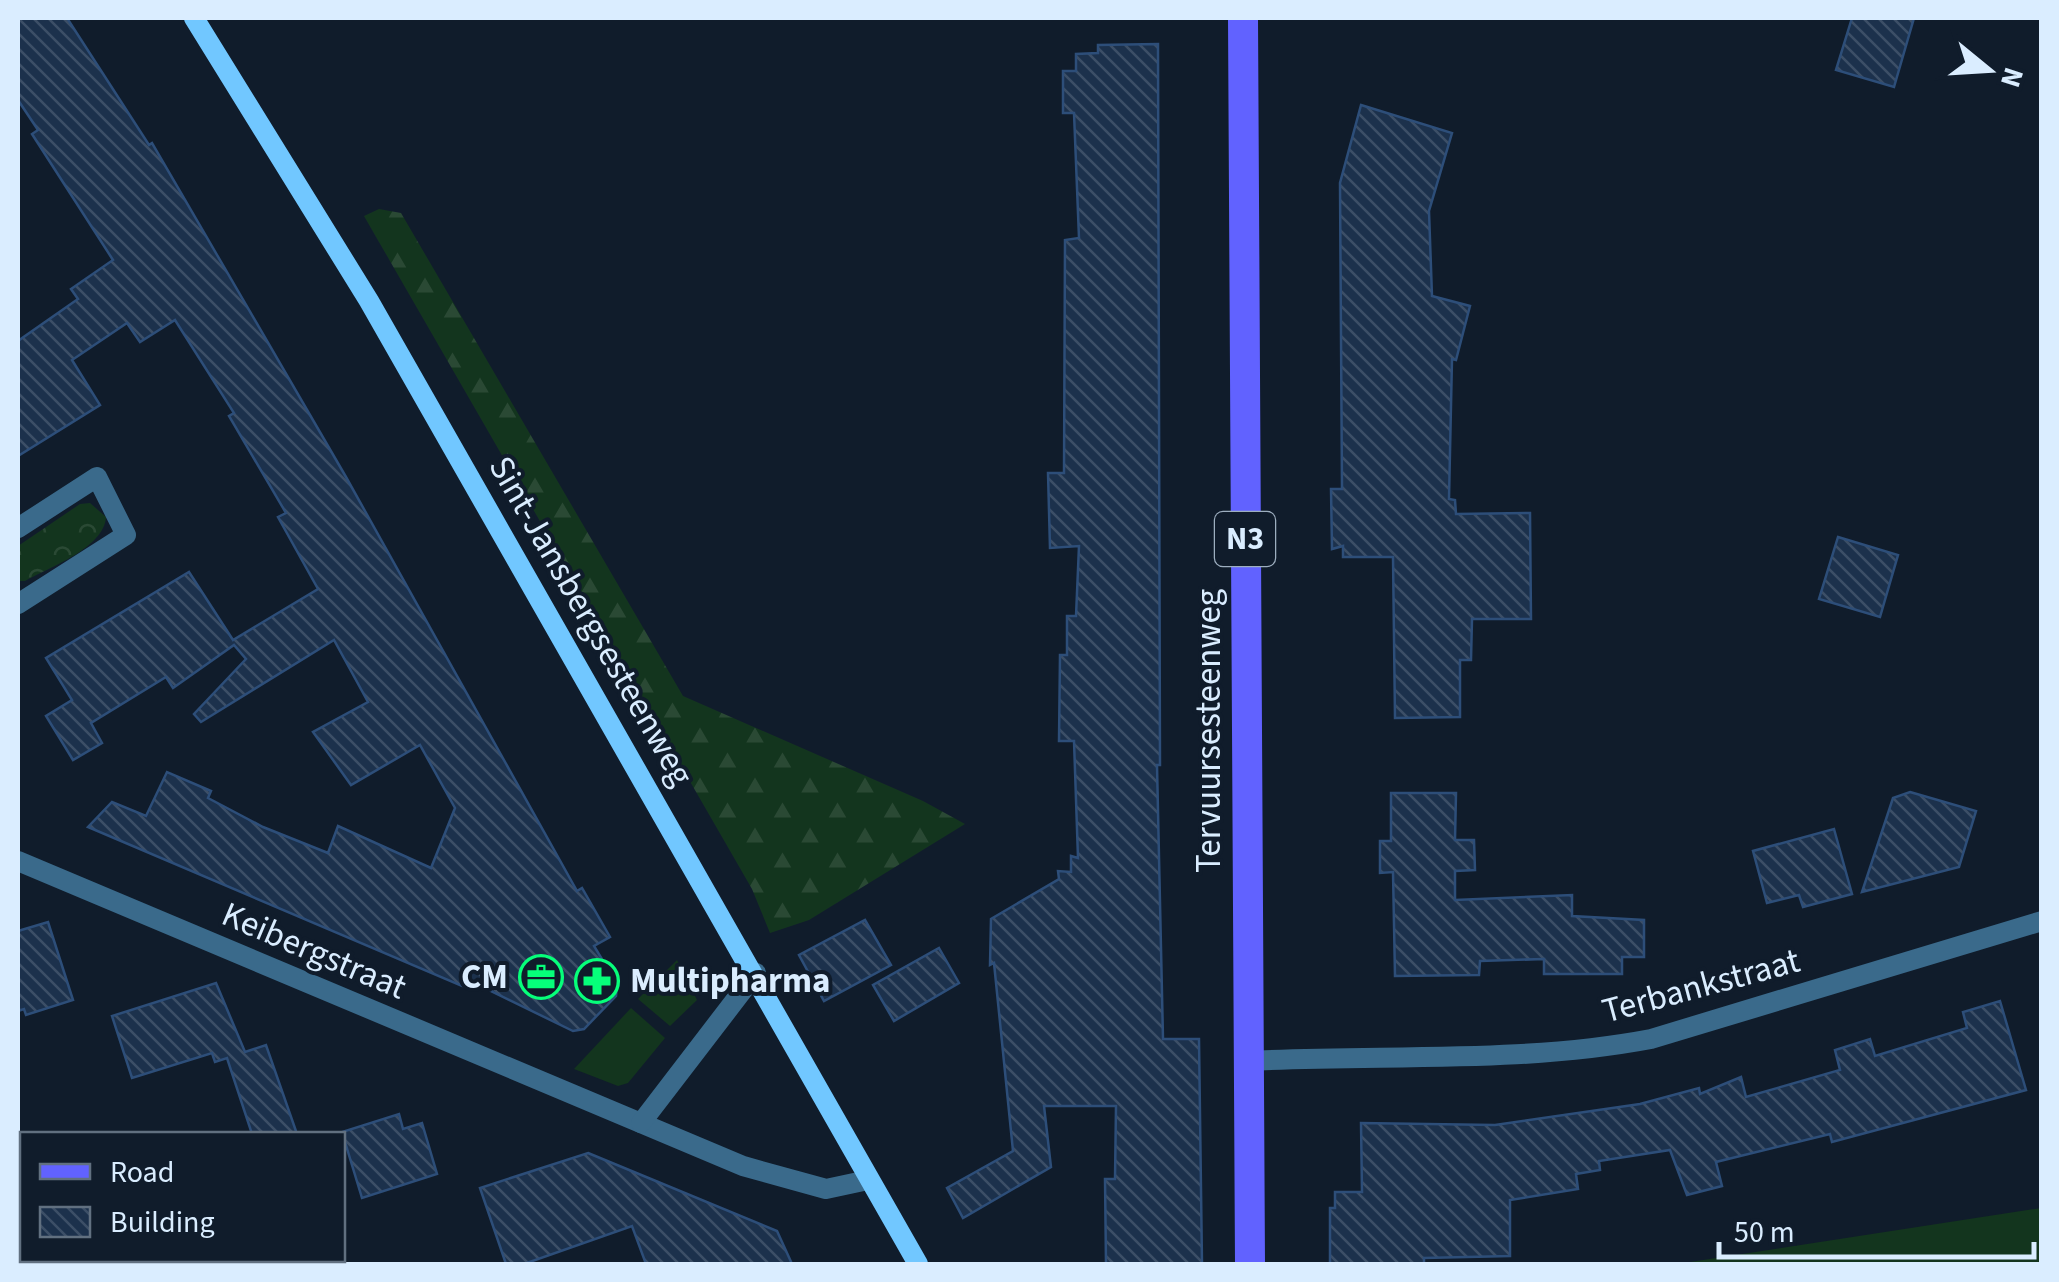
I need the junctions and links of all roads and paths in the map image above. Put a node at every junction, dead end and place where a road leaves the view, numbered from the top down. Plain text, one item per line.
1 (194, 18) edge
2 (1242, 18) edge
3 (18, 528) edge
4 (18, 604) edge
5 (18, 861) edge
6 (2042, 921) edge
7 (756, 972) junction
8 (1248, 1061) junction
9 (641, 1123) junction
10 (868, 1180) junction
11 (918, 1264) edge
12 (1250, 1264) edge

1 - 7 main road, Sint-Jansbergsesteenweg
2 - 8 main road, Tervuursesteenweg / N3
3 - 4 street
5 - 9 street, Keibergstraat
6 - 8 street, Terbankstraat
7 - 9 street
7 - 10 main road, Sint-Jansbergsesteenweg
8 - 12 main road, Tervuursesteenweg / N3
9 - 10 street, Keibergstraat
10 - 11 main road, Sint-Jansbergsesteenweg

